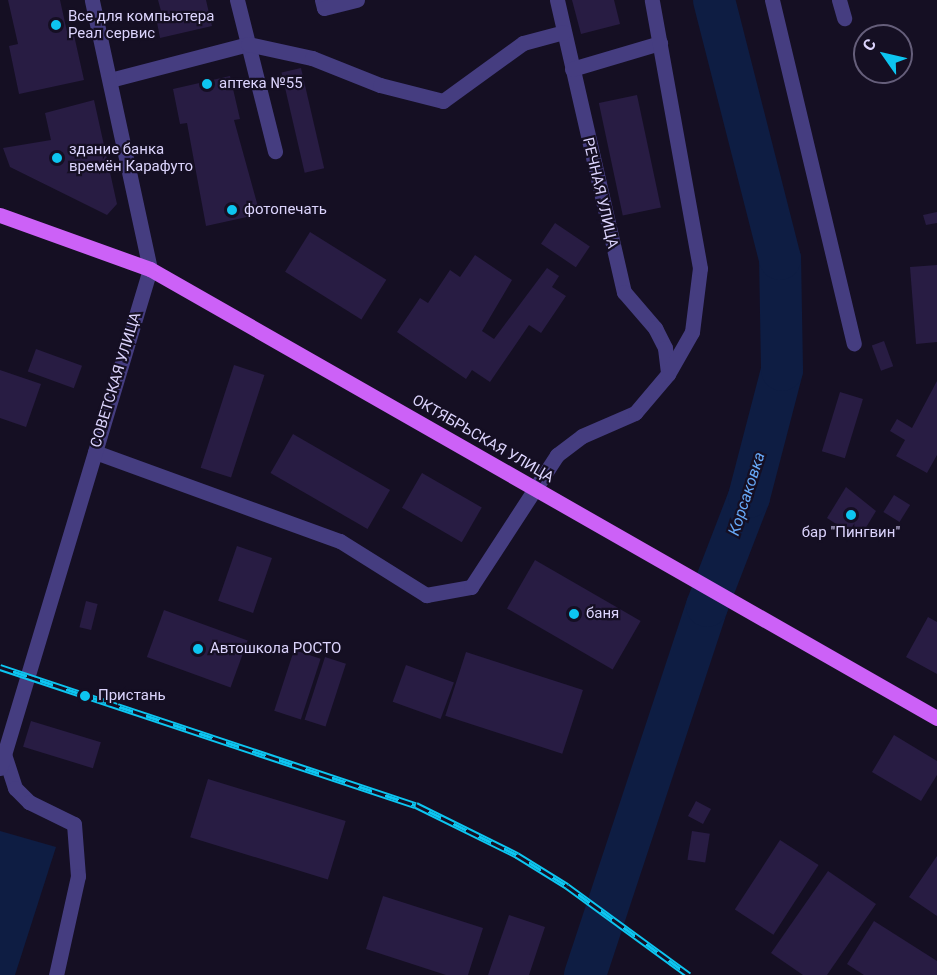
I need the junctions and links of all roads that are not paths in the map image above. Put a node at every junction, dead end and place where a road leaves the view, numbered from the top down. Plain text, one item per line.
1 (92, 0) edge
2 (237, 0) edge
3 (322, 0) edge
4 (357, 0) edge
5 (557, 0) edge
6 (652, 0) edge
7 (772, 0) edge
8 (839, 0) edge
9 (844, 18) dead end
10 (564, 32) junction
11 (660, 43) junction
12 (248, 44) junction
13 (572, 69) junction
14 (110, 80) junction
15 (275, 151) dead end
16 (0, 215) edge
17 (150, 269) junction
18 (854, 344) dead end
19 (668, 374) junction
20 (95, 452) junction
21 (535, 490) junction
22 (937, 718) edge
23 (2, 761) edge
24 (56, 975) edge

1 - 14 street, СОВЕТСКАЯ УЛИЦА
2 - 12 street
3 - 4 street
5 - 10 street, РЕЧНАЯ УЛИЦА
6 - 11 street
7 - 18 street
8 - 9 street
10 - 12 street
10 - 13 street, РЕЧНАЯ УЛИЦА
11 - 13 street
11 - 19 street
12 - 14 street
12 - 15 street
13 - 19 street, РЕЧНАЯ УЛИЦА
14 - 17 street, СОВЕТСКАЯ УЛИЦА
16 - 17 main road, ОКТЯБРЬСКАЯ УЛИЦА
17 - 20 street, СОВЕТСКАЯ УЛИЦА
17 - 21 main road, ОКТЯБРЬСКАЯ УЛИЦА
19 - 21 street
20 - 21 street
20 - 23 street, СОВЕТСКАЯ УЛИЦА
21 - 22 main road, ОКТЯБРЬСКАЯ УЛИЦА
23 - 24 street

